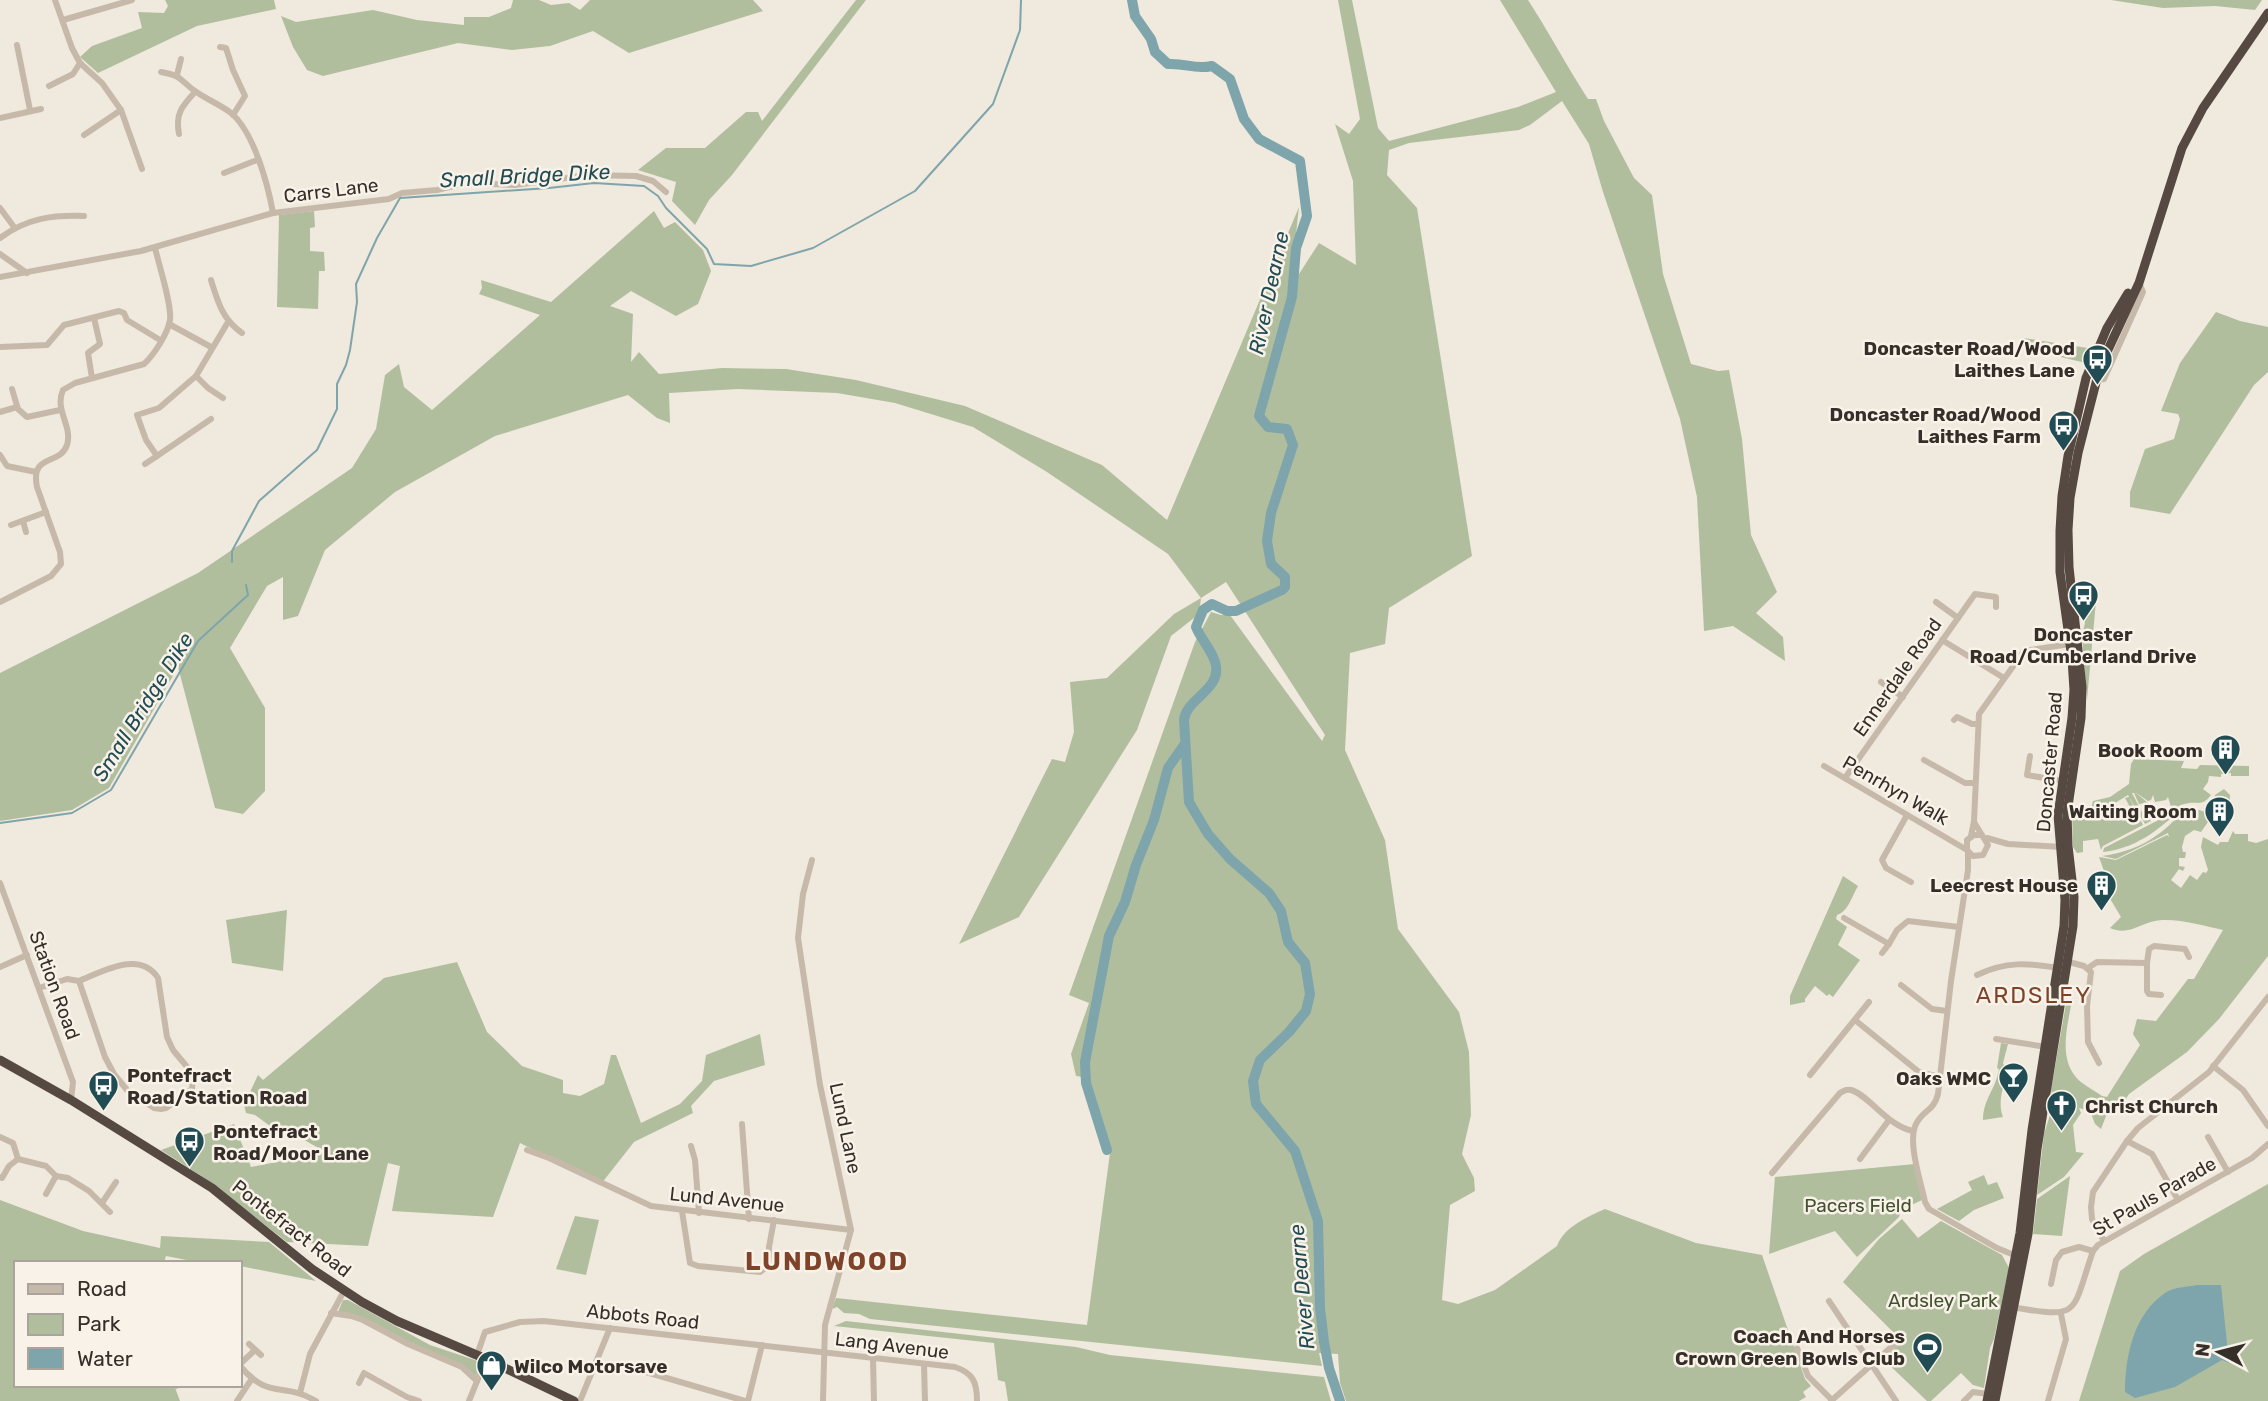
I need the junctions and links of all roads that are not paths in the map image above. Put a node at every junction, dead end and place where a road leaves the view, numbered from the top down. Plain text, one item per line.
1 (55, 0) edge
2 (132, 0) edge
3 (2268, 13) edge
4 (63, 20) junction
5 (17, 46) dead end
6 (220, 47) dead end
7 (181, 59) dead end
8 (80, 63) junction
9 (161, 72) dead end
10 (177, 75) junction
11 (49, 86) dead end
12 (195, 92) junction
13 (41, 109) dead end
14 (30, 110) junction
15 (121, 110) junction
16 (233, 115) junction
17 (0, 118) edge
18 (179, 134) dead end
19 (84, 135) dead end
20 (257, 160) junction
21 (142, 169) dead end
22 (224, 173) dead end
23 (666, 192) dead end
24 (0, 208) edge
25 (273, 214) junction
26 (84, 216) dead end
27 (14, 228) junction
28 (0, 238) edge
29 (155, 247) junction
30 (0, 254) edge
31 (2145, 264) junction
32 (27, 273) junction
33 (0, 277) edge
34 (211, 280) dead end
35 (93, 318) junction
36 (228, 322) junction
37 (169, 324) junction
38 (242, 333) dead end
39 (160, 340) junction
40 (0, 347) edge
41 (211, 348) junction
42 (196, 376) junction
43 (92, 378) junction
44 (2096, 380) junction
45 (12, 389) dead end
46 (223, 398) dead end
47 (2081, 399) junction
48 (17, 407) junction
49 (60, 410) junction
50 (0, 412) edge
51 (211, 419) dead end
52 (0, 455) edge
53 (157, 456) junction
54 (145, 464) dead end
55 (36, 472) junction
56 (2065, 511) junction
57 (46, 512) junction
58 (23, 521) junction
59 (11, 525) dead end
60 (26, 532) dead end
61 (0, 602) edge
62 (1936, 602) dead end
63 (1996, 607) dead end
64 (1958, 618) junction
65 (1942, 640) junction
66 (2074, 648) junction
67 (2004, 678) junction
68 (1881, 682) dead end
69 (1903, 697) junction
70 (1954, 720) dead end
71 (1978, 724) junction
72 (2030, 756) dead end
73 (2070, 758) junction
74 (1924, 760) dead end
75 (1824, 766) dead end
76 (1845, 778) junction
77 (2062, 781) junction
78 (1975, 783) junction
79 (1907, 815) junction
80 (1974, 821) junction
81 (1984, 836) junction
82 (1970, 837) junction
83 (1953, 841) junction
84 (2004, 843) junction
85 (2064, 847) junction
86 (1967, 851) junction
87 (1983, 854) junction
88 (812, 860) dead end
89 (1968, 870) junction
90 (1909, 880) dead end
91 (0, 883) edge
92 (1843, 918) dead end
93 (1959, 928) junction
94 (1889, 944) junction
95 (1882, 953) dead end
96 (27, 955) junction
97 (2189, 957) dead end
98 (2069, 962) junction
99 (2147, 963) junction
100 (0, 967) edge
101 (2059, 968) junction
102 (2088, 968) junction
103 (1977, 975) dead end
104 (79, 981) junction
105 (1901, 985) dead end
106 (39, 988) junction
107 (2161, 995) dead end
108 (2268, 997) edge
109 (1869, 1002) dead end
110 (1947, 1011) junction
111 (1855, 1020) junction
112 (1996, 1039) dead end
113 (2046, 1047) junction
114 (0, 1060) edge
115 (2099, 1063) dead end
116 (2213, 1066) junction
117 (1810, 1075) dead end
118 (1940, 1077) junction
119 (2043, 1087) junction
120 (71, 1100) junction
121 (1889, 1120) junction
122 (742, 1124) dead end
123 (2268, 1126) edge
124 (1913, 1131) junction
125 (0, 1137) edge
126 (2208, 1137) dead end
127 (2127, 1141) junction
128 (2268, 1144) edge
129 (691, 1146) dead end
130 (527, 1150) dead end
131 (18, 1159) junction
132 (1860, 1159) dead end
133 (2228, 1172) junction
134 (1772, 1173) dead end
135 (56, 1176) junction
136 (0, 1177) edge
137 (116, 1182) dead end
138 (46, 1194) dead end
139 (2178, 1200) junction
140 (102, 1203) junction
141 (682, 1211) junction
142 (110, 1212) dead end
143 (699, 1213) junction
144 (749, 1219) junction
145 (774, 1220) junction
146 (850, 1230) junction
147 (2104, 1241) junction
148 (2093, 1251) junction
149 (2020, 1257) junction
150 (2051, 1284) dead end
151 (344, 1291) junction
152 (1829, 1301) dead end
153 (2010, 1307) junction
154 (331, 1313) junction
155 (2061, 1314) junction
156 (610, 1328) junction
157 (1898, 1341) dead end
158 (762, 1345) junction
159 (1797, 1348) dead end
160 (822, 1352) junction
161 (261, 1355) dead end
162 (482, 1357) junction
163 (873, 1358) junction
164 (242, 1362) edge
165 (924, 1364) junction
166 (1873, 1364) junction
167 (242, 1368) edge
168 (646, 1372) dead end
169 (251, 1380) junction
170 (477, 1381) junction
171 (359, 1383) dead end
172 (300, 1393) junction
173 (1990, 1399) edge
174 (237, 1401) edge
175 (316, 1401) edge
176 (419, 1401) edge
177 (469, 1401) edge
178 (575, 1401) edge
179 (580, 1401) edge
180 (746, 1401) edge
181 (823, 1401) edge
182 (874, 1401) edge
183 (925, 1401) edge
184 (977, 1401) edge
185 (1831, 1401) edge
186 (1896, 1401) edge
187 (1964, 1401) edge
188 (2048, 1401) edge

1 - 4 street
2 - 4 street
3 - 31 highway, Doncaster Road
4 - 8 street
5 - 14 street
6 - 16 street
7 - 10 street
8 - 11 street
8 - 15 street
9 - 10 street
10 - 12 street
12 - 16 street
12 - 18 street
13 - 14 street
14 - 17 street
15 - 19 street
15 - 21 street
16 - 20 street
20 - 22 street
20 - 25 street
23 - 25 street, Carrs Lane
24 - 27 street
25 - 29 street, Carrs Lane
26 - 27 street
27 - 28 street
29 - 32 street, Carrs Lane
29 - 37 street
30 - 32 street
31 - 44 highway, Doncaster Road
31 - 47 highway, Doncaster Road
32 - 33 street, Carrs Lane
34 - 36 street
35 - 39 street
35 - 40 street
35 - 43 street
36 - 38 street
36 - 41 street
37 - 39 street
37 - 41 street
39 - 43 street
41 - 42 street
42 - 46 street
42 - 53 street
43 - 49 street
44 - 47 highway
44 - 56 highway, Doncaster Road
45 - 48 street
47 - 56 highway, Doncaster Road
48 - 49 street
48 - 50 street
49 - 55 street
51 - 53 street
52 - 55 street
53 - 54 street
55 - 57 street
56 - 66 highway, Doncaster Road
57 - 58 street
57 - 61 street
58 - 59 street
58 - 60 street
62 - 64 street
63 - 64 street, Ennerdale Road
64 - 65 street, Ennerdale Road
65 - 67 street
65 - 69 street, Ennerdale Road
66 - 67 street
66 - 73 highway, Doncaster Road
67 - 71 street
68 - 69 street
69 - 76 street, Ennerdale Road
70 - 71 street
71 - 78 street
72 - 77 street
73 - 77 highway, Doncaster Road
73 - 85 highway, Doncaster Road
74 - 78 street
75 - 76 street, Penrhyn Walk
76 - 79 street, Penrhyn Walk
77 - 85 highway, Doncaster Road
78 - 80 street
79 - 83 street, Penrhyn Walk
79 - 90 street
80 - 81 street
80 - 82 street
81 - 82 street
81 - 84 street
81 - 87 street
82 - 83 street, Penrhyn Walk
82 - 86 street
83 - 86 street, Penrhyn Walk
84 - 85 street
84 - 87 street
85 - 98 highway, Doncaster Road
85 - 101 highway, Doncaster Road
86 - 87 street
86 - 89 street
87 - 89 street
88 - 146 street, Lund Lane
89 - 93 street
91 - 96 street, Station Road
92 - 94 street
93 - 94 street
93 - 110 street
94 - 95 street
96 - 100 street
96 - 106 street, Station Road
97 - 99 street
98 - 101 highway
98 - 102 street
98 - 119 highway, Doncaster Road
99 - 102 street
99 - 107 street
101 - 103 street
101 - 113 highway, Doncaster Road
102 - 115 street
104 - 104 street
104 - 106 street
105 - 110 street
106 - 120 street, Station Road
108 - 116 street
109 - 111 street
110 - 118 street
111 - 117 street
111 - 118 street
112 - 113 street
113 - 119 highway, Doncaster Road
114 - 120 highway, Pontefract Road
116 - 123 street
116 - 127 street
118 - 124 street
119 - 149 highway, Doncaster Road
120 - 151 highway, Pontefract Road
121 - 124 street
121 - 132 street
121 - 134 street
122 - 144 street
124 - 149 street
125 - 131 street
126 - 133 street
127 - 139 street
127 - 147 street
128 - 133 street, St Pauls Parade
129 - 143 street
130 - 141 street, Lund Avenue
131 - 135 street
131 - 136 street
133 - 139 street, St Pauls Parade
135 - 138 street
135 - 140 street
137 - 140 street
139 - 147 street, St Pauls Parade
140 - 142 street
141 - 143 street, Lund Avenue
141 - 145 street
143 - 144 street, Lund Avenue
144 - 145 street, Lund Avenue
145 - 146 street, Lund Avenue
146 - 160 street, Lund Lane
147 - 148 street, St Pauls Parade
148 - 150 street
148 - 155 street, St Pauls Parade
149 - 153 highway, Doncaster Road
151 - 154 street
151 - 162 highway, Pontefract Road
152 - 166 street
153 - 155 street
153 - 173 highway, Doncaster Road
154 - 170 street
154 - 172 street
155 - 188 street
156 - 158 street, Abbots Road
156 - 162 street, Abbots Road
156 - 179 street
157 - 166 street
158 - 160 street, Abbots Road
158 - 180 street
159 - 185 street
160 - 163 street, Lang Avenue
160 - 181 street, Lund Lane
161 - 164 street
162 - 170 street
162 - 178 highway, Pontefract Road
163 - 165 street, Lang Avenue
163 - 182 street
165 - 183 street
165 - 184 street, Lang Avenue
166 - 185 street
166 - 186 street
167 - 169 street
168 - 180 street
169 - 172 street
169 - 174 street
170 - 177 street
171 - 176 street
172 - 175 street
173 - 187 street

